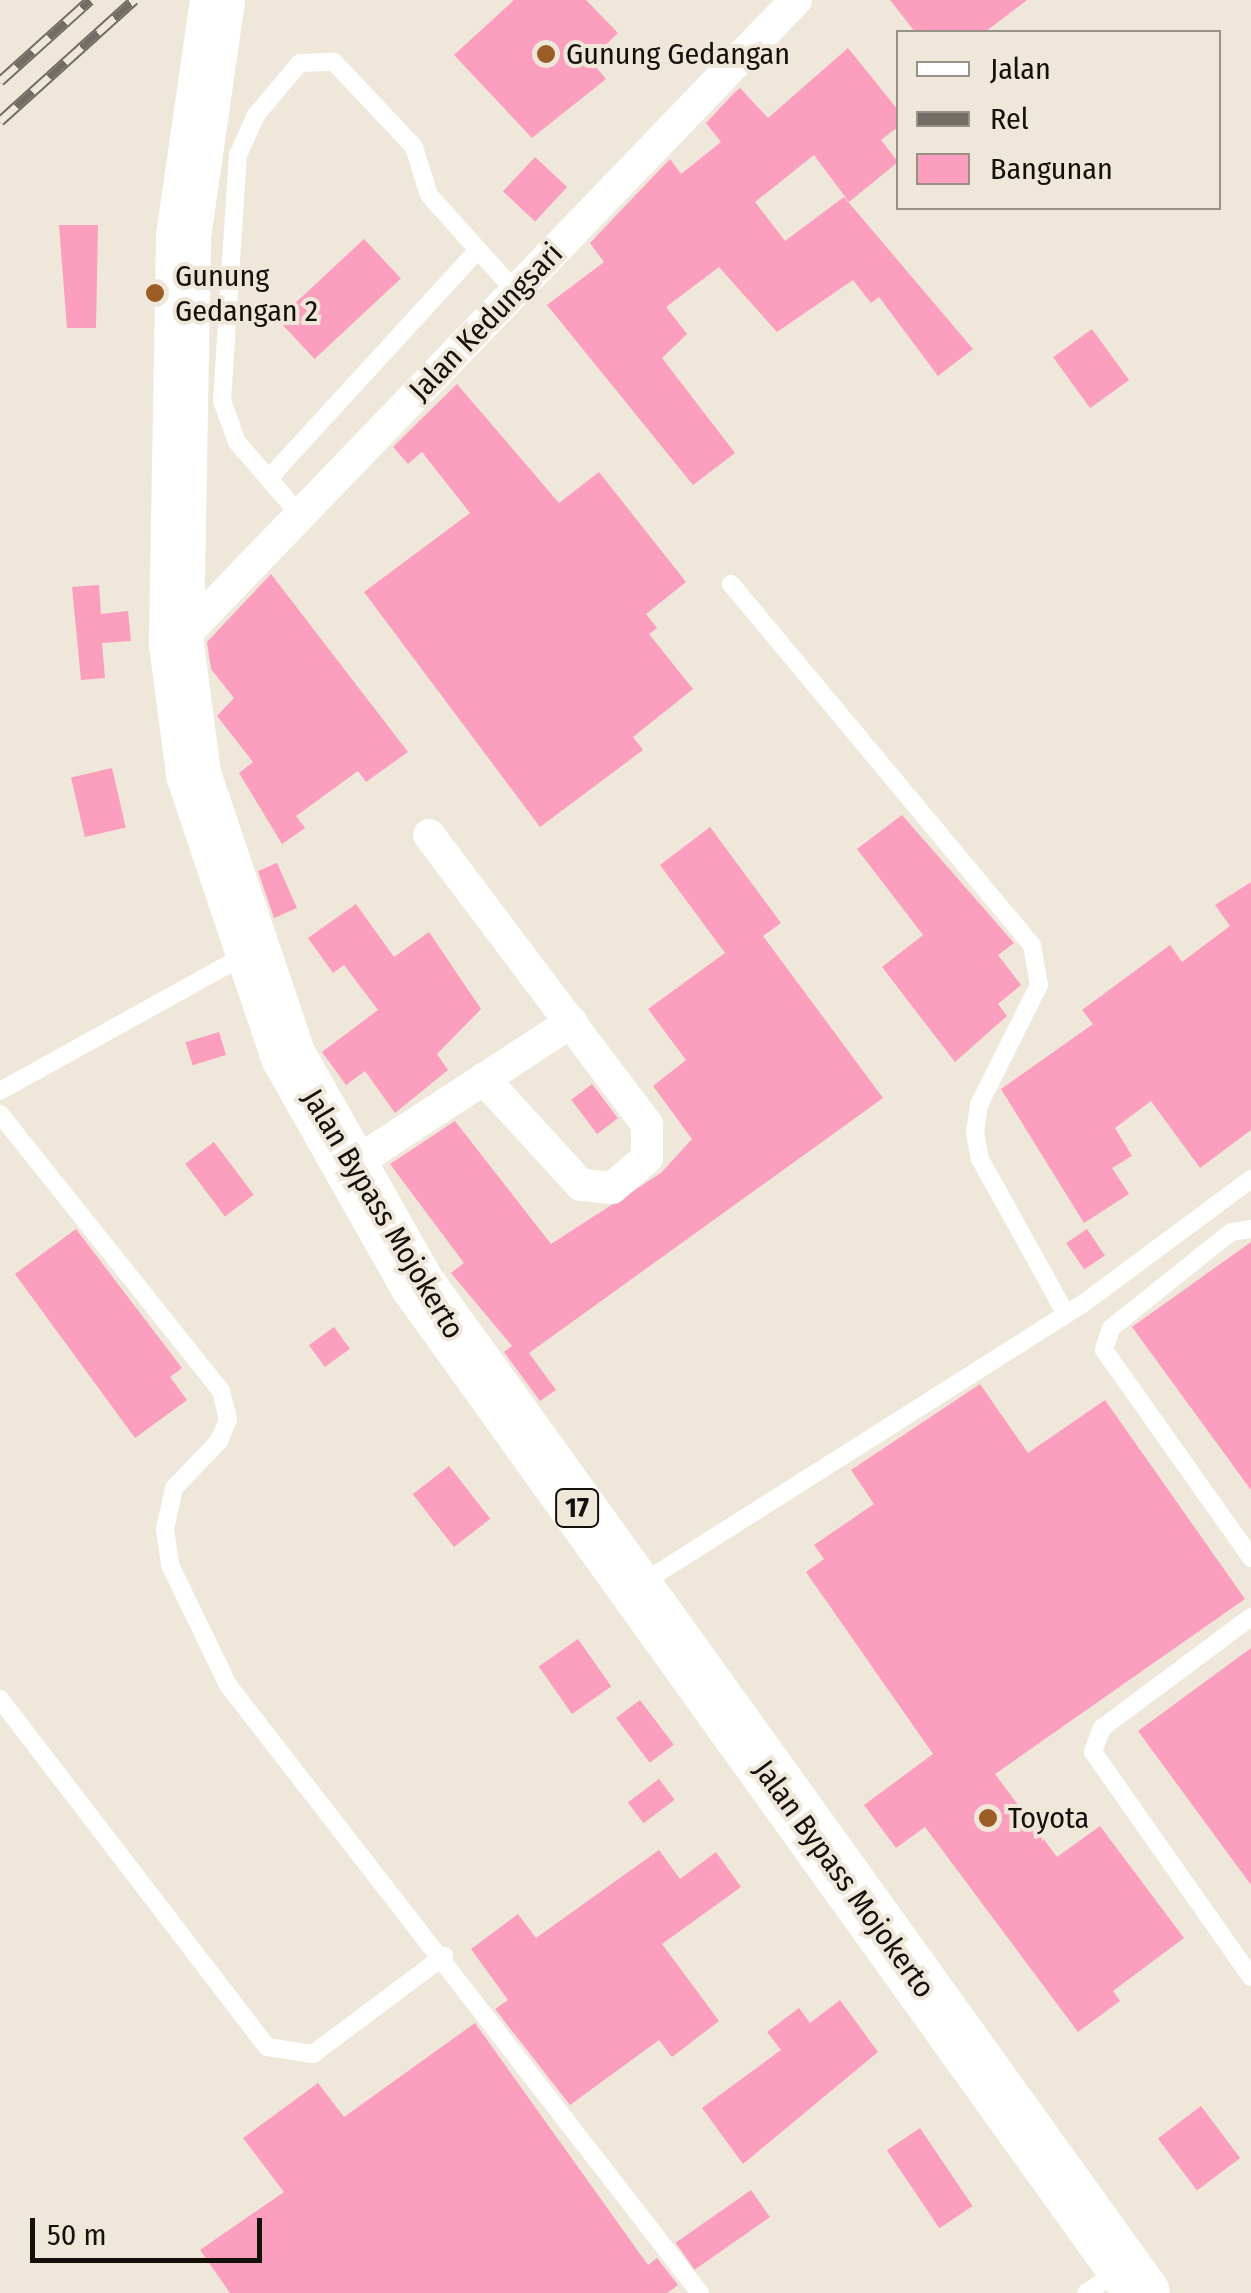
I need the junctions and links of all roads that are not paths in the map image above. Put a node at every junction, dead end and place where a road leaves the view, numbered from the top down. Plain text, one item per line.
1 (217, 0) edge
2 (796, 0) edge
3 (478, 250) junction
4 (516, 291) junction
5 (268, 478) junction
6 (300, 515) junction
7 (731, 584) dead end
8 (176, 644) junction
9 (429, 835) dead end
10 (254, 951) junction
11 (570, 1022) junction
12 (484, 1079) junction
13 (0, 1092) edge
14 (0, 1114) edge
15 (352, 1165) junction
16 (1251, 1179) edge
17 (1251, 1228) edge
18 (1066, 1314) junction
19 (1251, 1558) edge
20 (634, 1588) junction
21 (1251, 1617) edge
22 (0, 1699) edge
23 (444, 1956) junction
24 (1251, 1977) edge
25 (1117, 2285) edge
26 (700, 2293) edge

1 - 8 highway, Jalan Bypass Mojokerto / 17
2 - 4 street, Jalan Kedungsari
3 - 4 lane
3 - 5 lane
3 - 5 lane
4 - 6 street, Jalan Kedungsari
5 - 6 lane
6 - 8 street, Jalan Kedungsari
7 - 18 lane
8 - 10 highway, Jalan Bypass Mojokerto / 17
9 - 11 street
10 - 13 lane
10 - 15 highway, Jalan Bypass Mojokerto / 17
11 - 12 street
11 - 12 street
12 - 15 street
14 - 23 lane
15 - 20 highway, Jalan Bypass Mojokerto / 17
16 - 18 lane
17 - 19 lane
18 - 20 lane
20 - 25 highway, Jalan Bypass Mojokerto / 17
21 - 24 lane
22 - 23 lane
23 - 26 lane

